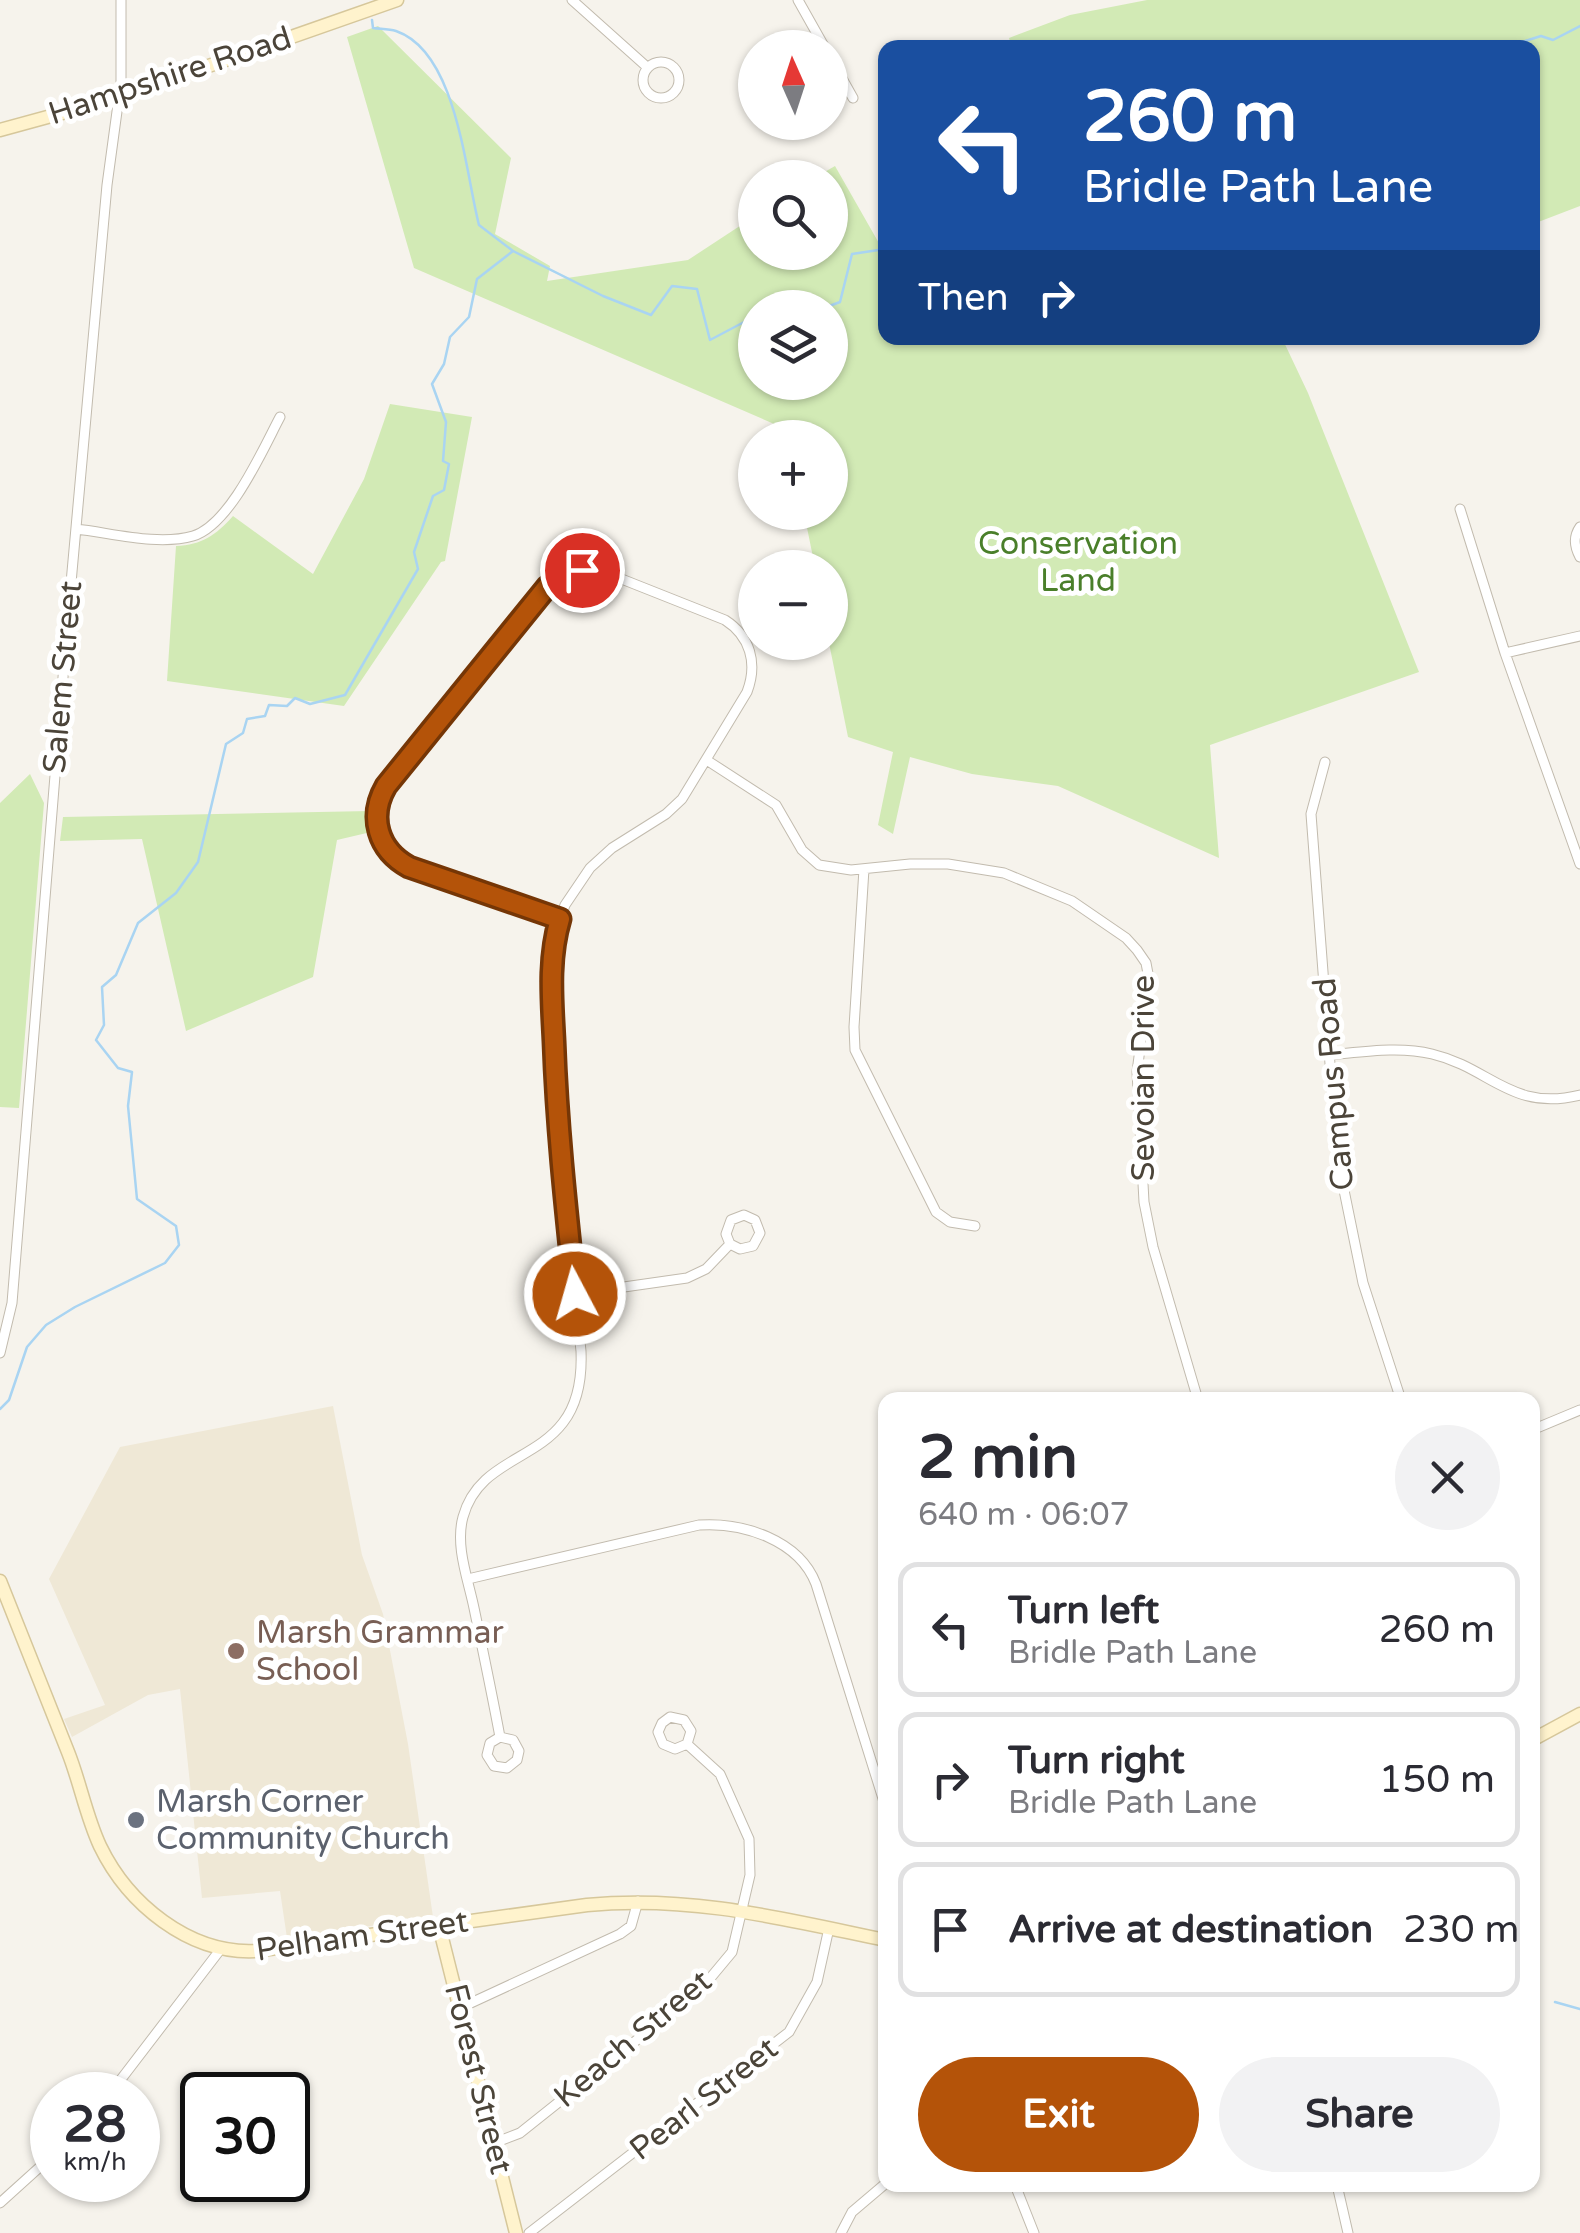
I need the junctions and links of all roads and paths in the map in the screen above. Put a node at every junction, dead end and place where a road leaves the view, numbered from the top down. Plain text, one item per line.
1 (120, 0) edge
2 (397, 0) edge
3 (572, 0) edge
4 (798, 0) edge
5 (815, 30) edge
6 (648, 68) junction
7 (848, 89) edge
8 (117, 98) junction
9 (853, 98) dead end
10 (0, 130) edge
11 (280, 417) dead end
12 (1460, 509) dead end
13 (1580, 528) edge
14 (76, 529) junction
15 (1580, 557) edge
16 (1580, 636) edge
17 (1505, 653) junction
18 (708, 761) junction
19 (1325, 762) dead end
20 (1580, 864) edge
21 (864, 870) junction
22 (560, 919) junction
23 (1329, 1054) junction
24 (1580, 1095) edge
25 (975, 1226) dead end
26 (730, 1244) dead end
27 (575, 1294) junction
28 (0, 1353) edge
29 (1196, 1392) edge
30 (1398, 1392) edge
31 (1580, 1410) edge
32 (1540, 1427) edge
33 (468, 1580) junction
34 (0, 1581) edge
35 (4, 1600) edge
36 (1580, 1714) edge
37 (500, 1736) dead end
38 (1540, 1736) edge
39 (686, 1744) dead end
40 (878, 1783) edge
41 (638, 1901) junction
42 (743, 1910) junction
43 (439, 1926) junction
44 (828, 1928) junction
45 (878, 1939) edge
46 (220, 1950) junction
47 (460, 2008) junction
48 (127, 2072) edge
49 (494, 2142) junction
50 (30, 2175) edge
51 (878, 2190) edge
52 (1019, 2192) edge
53 (1339, 2192) edge
54 (0, 2202) edge
55 (516, 2233) edge
56 (530, 2233) edge
57 (841, 2233) edge
58 (1034, 2233) edge
59 (1348, 2233) edge

1 - 8 street, Salem Street
2 - 8 street, Hampshire Road
3 - 6 street
4 - 5 street
6 - 6 street
7 - 9 street
8 - 10 street, Hampshire Road
8 - 14 street, Salem Street
11 - 14 street
12 - 17 street
13 - 15 street
14 - 28 street, Salem Street
16 - 17 street
17 - 20 street
18 - 21 street, Sevoian Drive
18 - 22 street
18 - 22 street
19 - 23 street, Campus Road
21 - 25 street
21 - 29 street, Sevoian Drive
22 - 27 street
23 - 24 street
23 - 30 street, Campus Road
26 - 27 street
27 - 33 street
31 - 32 street
33 - 37 street
33 - 40 street
34 - 35 street, Pelham Street
35 - 46 street, Pelham Street
36 - 38 street
39 - 42 street, Keach Street
41 - 42 street, Pelham Street
41 - 43 street, Pelham Street
41 - 47 street
42 - 44 street, Pelham Street
42 - 49 street, Keach Street
43 - 46 street, Pelham Street
43 - 47 street, Forest Street
44 - 45 street, Pelham Street
44 - 56 street, Pearl Street
46 - 48 street
47 - 49 street, Forest Street
49 - 55 street, Forest Street
50 - 54 street
51 - 57 street
52 - 58 street
53 - 59 street

